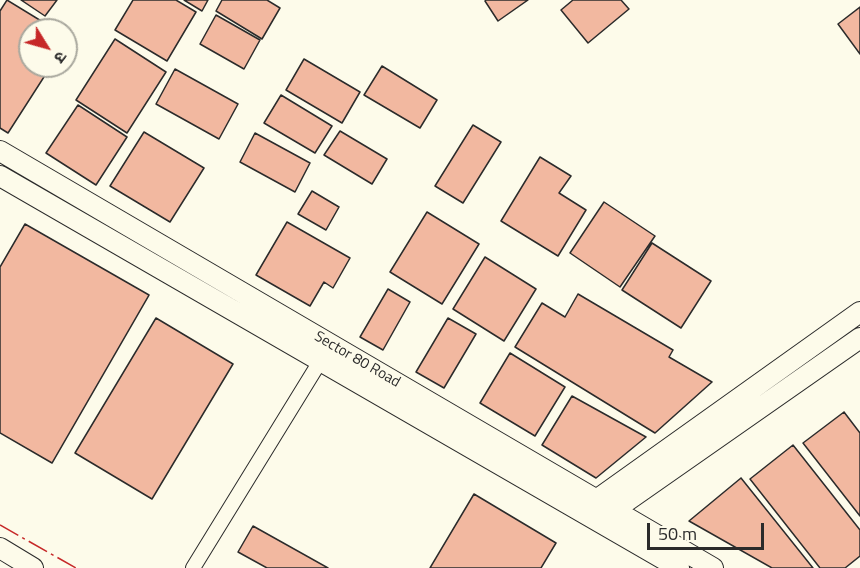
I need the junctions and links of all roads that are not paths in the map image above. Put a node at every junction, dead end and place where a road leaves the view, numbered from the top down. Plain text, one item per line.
1 (0, 151) edge
2 (0, 176) edge
3 (860, 312) edge
4 (860, 338) edge
5 (326, 352) junction
6 (588, 505) junction
7 (606, 516) junction
8 (0, 548) edge
9 (33, 568) edge
10 (193, 568) edge
11 (679, 568) edge
12 (713, 568) edge

1 - 5 street, Sector 80 Road
2 - 5 street, Sector 80 Road
3 - 6 street
4 - 7 street
5 - 6 street, Sector 80 Road
5 - 10 street
6 - 7 street, Sector 80 Road
7 - 11 street, Sector 80 Road
7 - 12 street, Sector 80 Road
8 - 9 street

